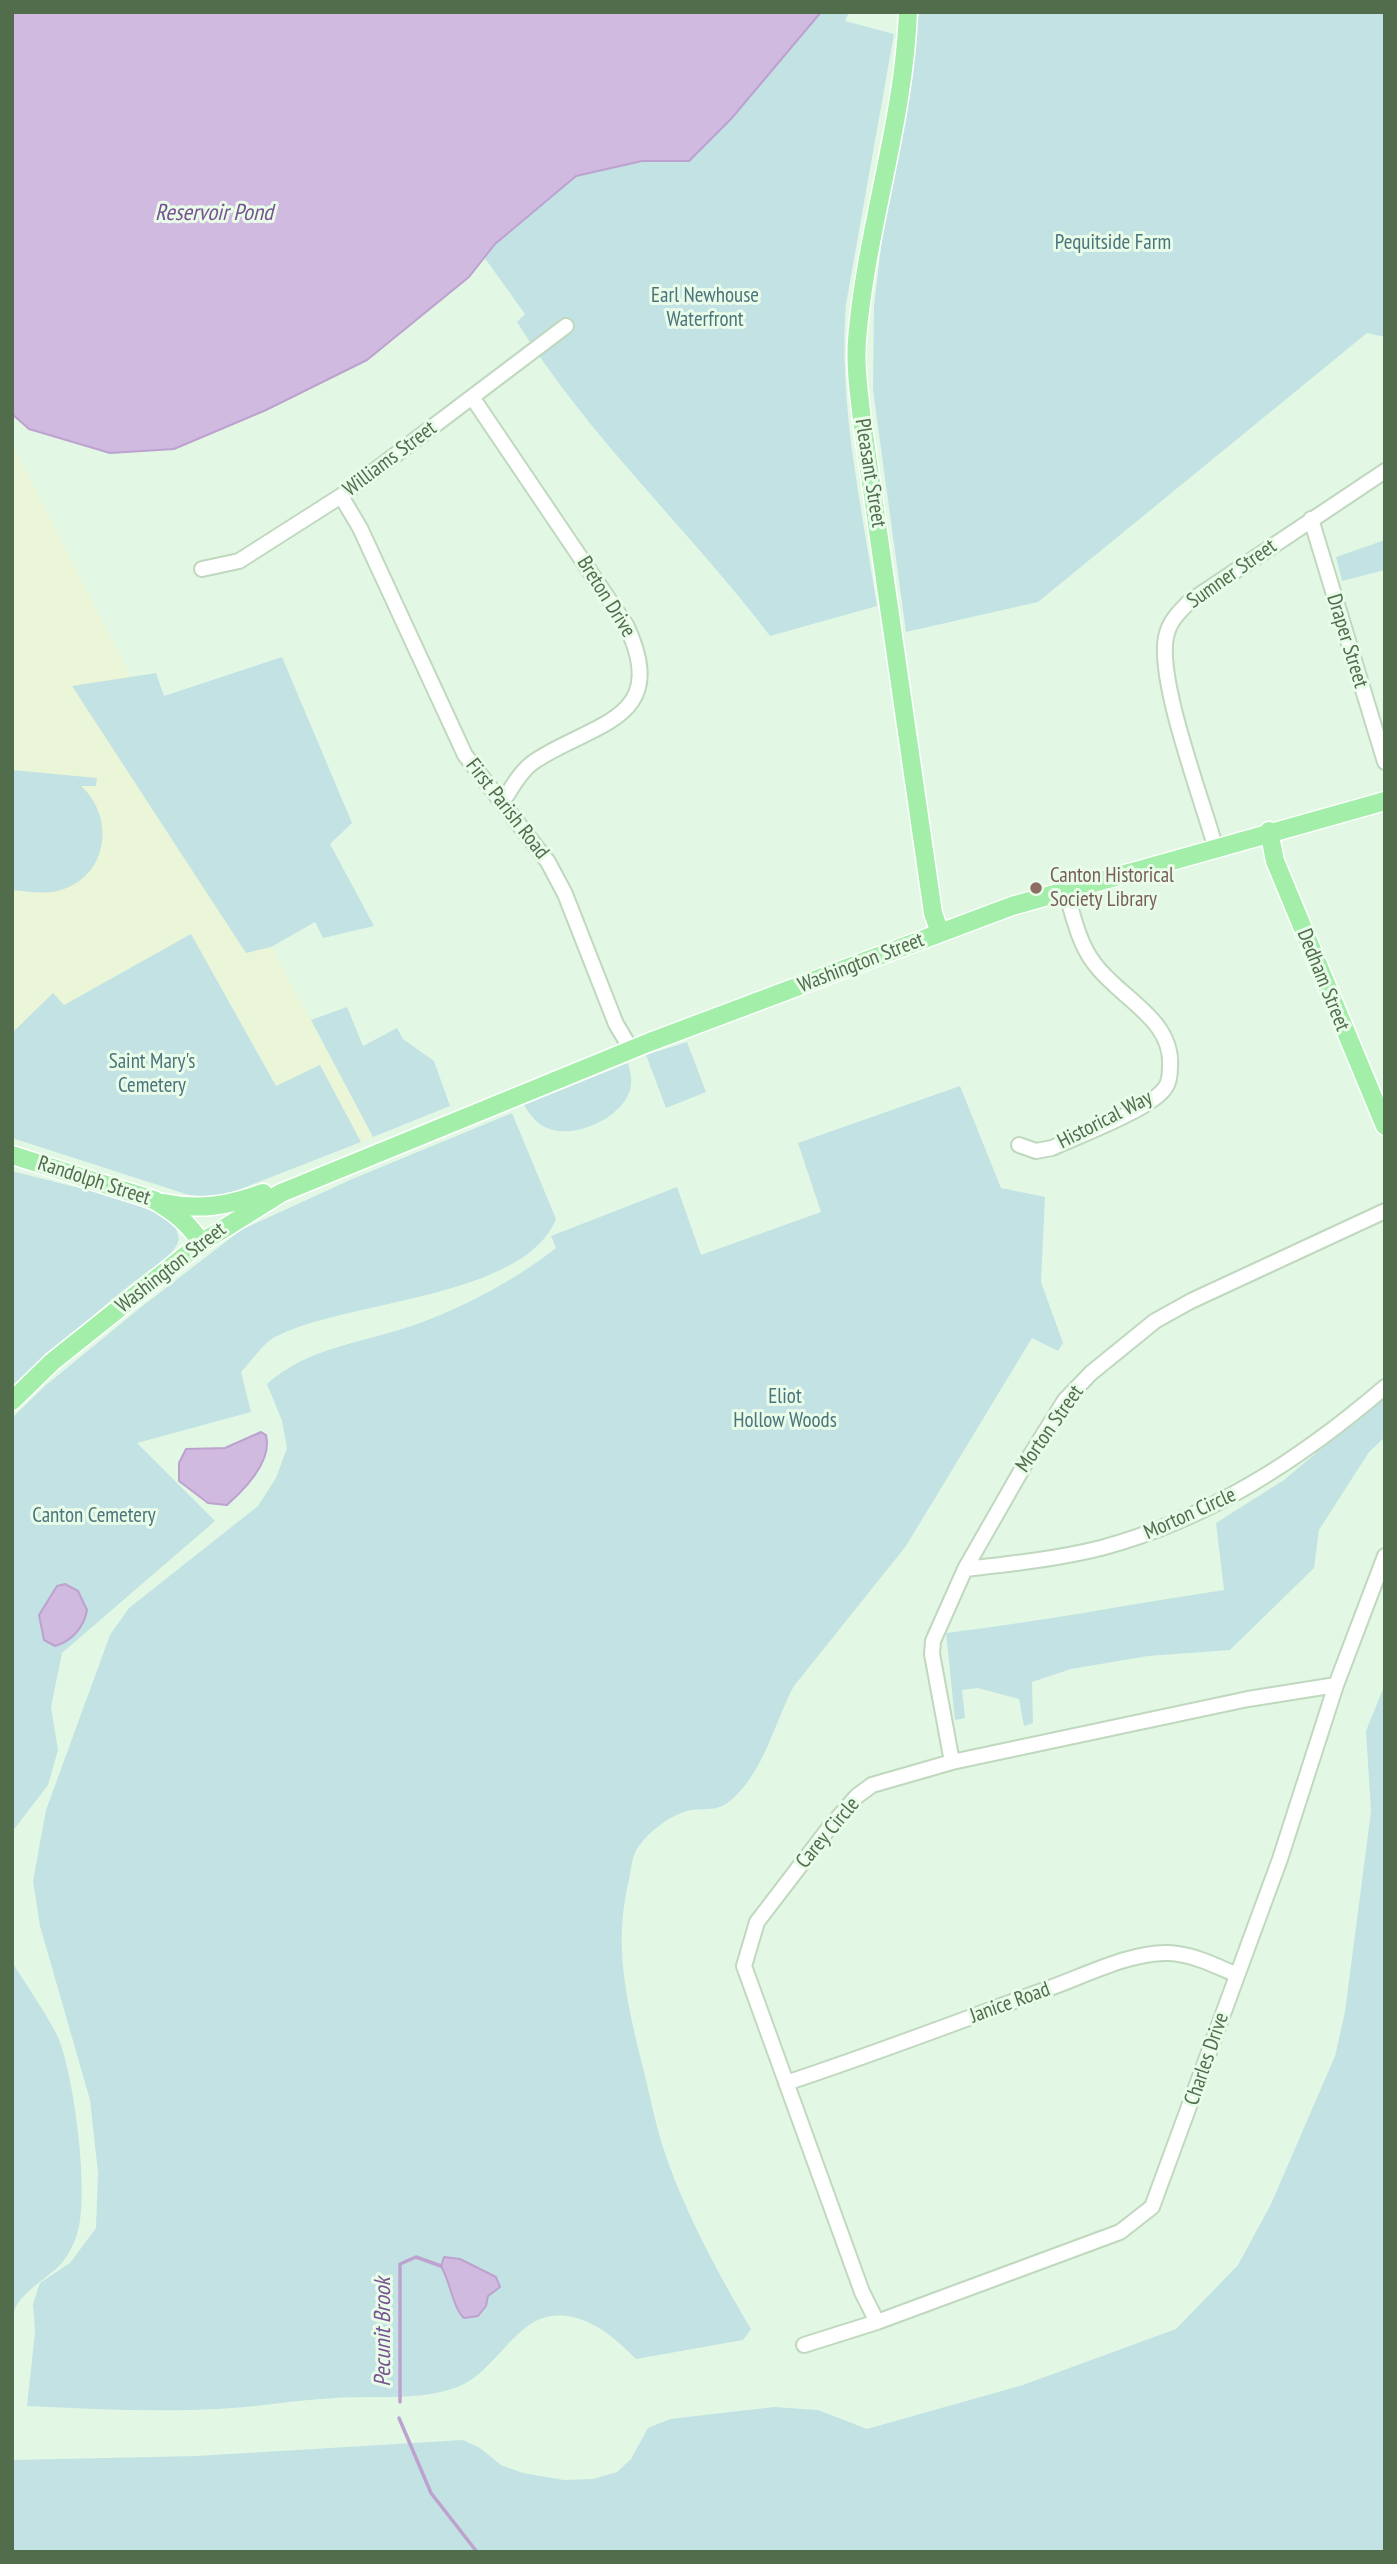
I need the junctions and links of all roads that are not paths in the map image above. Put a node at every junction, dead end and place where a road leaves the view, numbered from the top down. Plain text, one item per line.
1 (908, 12) edge
2 (566, 326) dead end
3 (472, 397) junction
4 (1385, 471) edge
5 (341, 496) junction
6 (1311, 519) junction
7 (202, 569) dead end
8 (1385, 762) edge
9 (1385, 801) edge
10 (502, 803) junction
11 (1269, 831) junction
12 (1215, 846) junction
13 (1065, 889) junction
14 (940, 933) junction
15 (631, 1049) junction
16 (1385, 1126) edge
17 (1019, 1145) dead end
18 (12, 1155) edge
19 (350, 1164) junction
20 (154, 1200) junction
21 (178, 1206) junction
22 (1385, 1211) edge
23 (208, 1238) junction
24 (1385, 1387) edge
25 (12, 1401) edge
26 (1385, 1556) edge
27 (965, 1569) junction
28 (1336, 1685) junction
29 (952, 1762) junction
30 (1235, 1974) junction
31 (786, 2083) junction
32 (877, 2322) junction
33 (804, 2345) dead end

1 - 14 main road, Pleasant Street
2 - 3 street, Williams Street
3 - 5 street, Williams Street
3 - 10 street, Breton Drive
4 - 6 street, Sumner Street
5 - 7 street, Williams Street
5 - 10 street, First Parish Road
6 - 8 street, Draper Street
6 - 12 street, Sumner Street
9 - 11 main road, Washington Street
10 - 15 street, First Parish Road
11 - 12 main road, Washington Street
11 - 16 main road, Dedham Street
12 - 13 main road, Washington Street
13 - 14 main road, Washington Street
13 - 17 street, Historical Way
14 - 15 main road, Washington Street
15 - 19 main road, Washington Street
18 - 20 main road, Randolph Street
19 - 21 main road, Washington Street
19 - 23 main road, Washington Street
20 - 21 main road, Washington Street
20 - 23 main road, Randolph Street
21 - 23 main road, Randolph Street
22 - 27 street, Morton Street
23 - 25 main road, Washington Street
24 - 27 street, Morton Circle
26 - 28 street, Charles Drive
27 - 29 street, Morton Street
28 - 29 street, Carey Circle
28 - 30 street, Charles Drive
29 - 31 street, Carey Circle
30 - 31 street, Janice Road
30 - 32 street, Charles Drive
31 - 32 street, Carey Circle
32 - 33 street, Charles Drive

